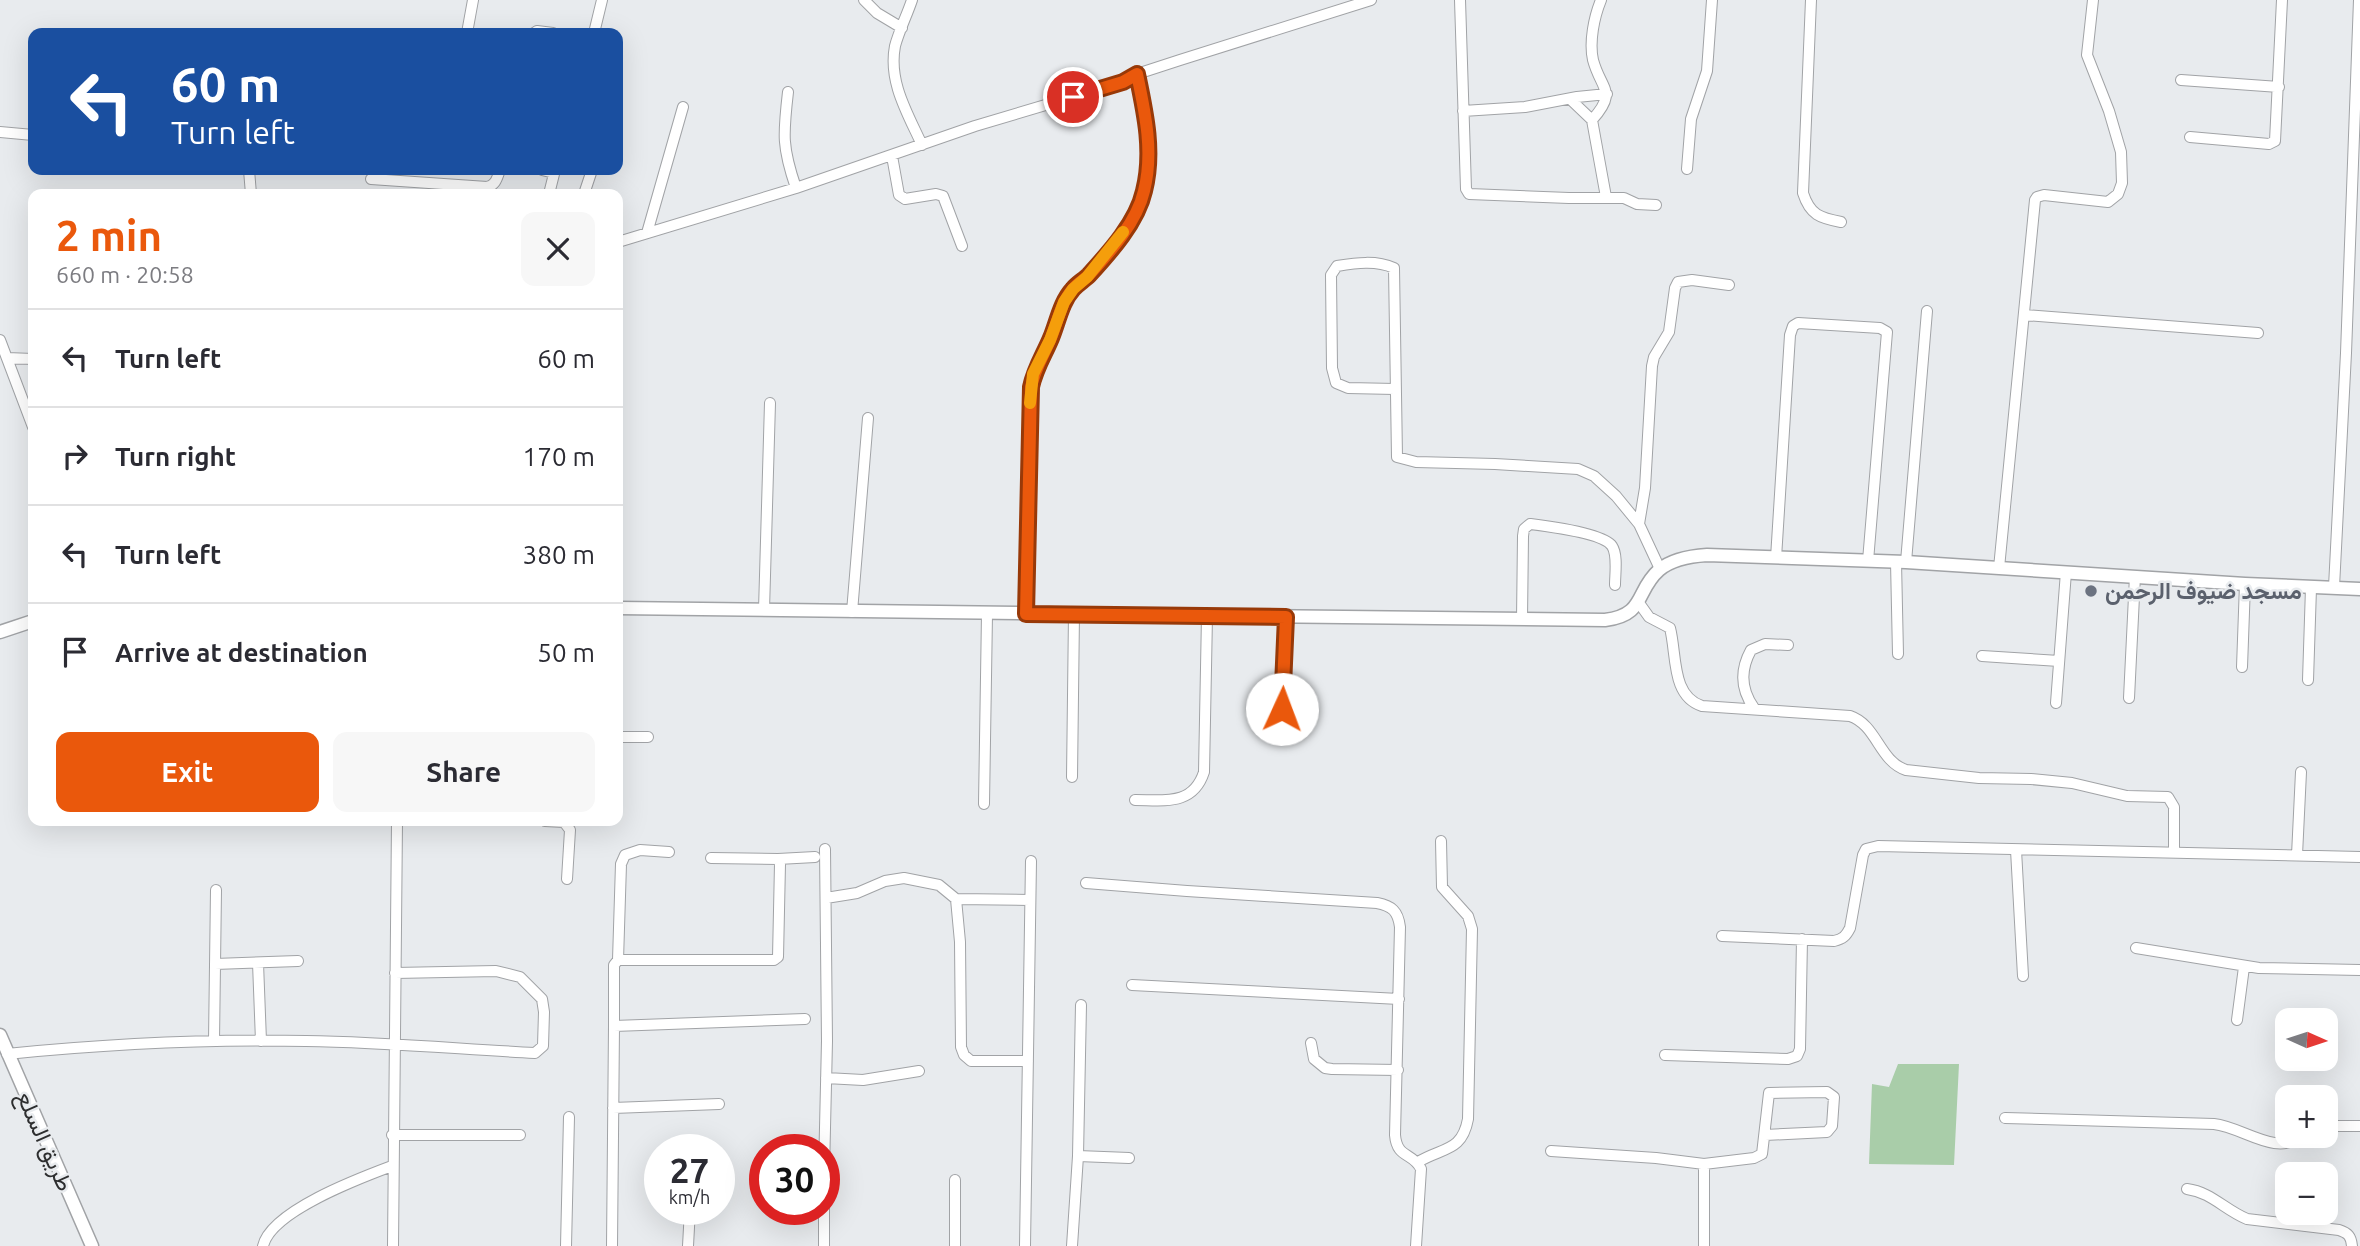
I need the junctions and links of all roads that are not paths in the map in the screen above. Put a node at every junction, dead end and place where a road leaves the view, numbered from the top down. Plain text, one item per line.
1 (473, 0) edge
2 (602, 0) edge
3 (864, 0) edge
4 (912, 0) edge
5 (1371, 0) edge
6 (1460, 0) edge
7 (1601, 0) edge
8 (1712, 0) edge
9 (1811, 0) edge
10 (2093, 0) edge
11 (2282, 0) edge
12 (2359, 0) edge
13 (902, 27) junction
14 (468, 28) edge
15 (595, 28) edge
16 (1137, 74) junction
17 (2181, 80) dead end
18 (2279, 87) junction
19 (788, 92) dead end
20 (1606, 94) junction
21 (1570, 99) junction
22 (683, 107) dead end
23 (1463, 111) junction
24 (1592, 120) junction
25 (0, 132) edge
26 (28, 135) edge
27 (2190, 136) dead end
28 (922, 145) junction
29 (892, 156) junction
30 (1687, 169) dead end
31 (498, 175) edge
32 (371, 180) dead end
33 (796, 188) junction
34 (1605, 197) junction
35 (1656, 205) dead end
36 (1841, 222) dead end
37 (647, 233) junction
38 (623, 240) edge
39 (962, 246) dead end
40 (1729, 285) dead end
41 (1927, 311) dead end
42 (2025, 315) junction
43 (2258, 333) dead end
44 (0, 340) edge
45 (28, 359) edge
46 (5, 361) edge
47 (1395, 389) junction
48 (28, 400) edge
49 (770, 403) dead end
50 (868, 418) dead end
51 (1639, 524) junction
52 (1776, 558) junction
53 (1868, 561) junction
54 (1901, 562) junction
55 (1998, 568) junction
56 (1660, 569) junction
57 (2066, 572) junction
58 (2135, 576) junction
59 (2245, 584) junction
60 (1615, 585) dead end
61 (2312, 587) junction
62 (2334, 587) junction
63 (2360, 589) edge
64 (1639, 603) junction
65 (623, 608) edge
66 (764, 610) junction
67 (852, 612) junction
68 (987, 614) junction
69 (1026, 614) junction
70 (1074, 614) junction
71 (1206, 615) junction
72 (1286, 617) junction
73 (1522, 619) junction
74 (28, 623) edge
75 (0, 632) edge
76 (1788, 645) dead end
77 (1898, 654) dead end
78 (1982, 656) dead end
79 (2059, 661) junction
80 (2242, 667) dead end
81 (2308, 680) dead end
82 (2129, 698) dead end
83 (2056, 703) dead end
84 (1754, 708) junction
85 (1282, 709) dead end
86 (623, 737) edge
87 (648, 737) dead end
88 (2301, 772) dead end
89 (1072, 777) dead end
90 (1135, 800) dead end
91 (984, 804) dead end
92 (397, 826) edge
93 (567, 826) edge
94 (1441, 841) dead end
95 (825, 849) dead end
96 (2016, 850) junction
97 (669, 852) dead end
98 (2175, 853) junction
99 (2297, 855) junction
100 (816, 857) dead end
101 (2360, 857) edge
102 (711, 858) dead end
103 (778, 859) junction
104 (1031, 861) dead end
105 (567, 878) dead end
106 (1086, 883) dead end
107 (216, 891) dead end
108 (826, 898) junction
109 (956, 899) junction
110 (1030, 900) junction
111 (1723, 936) dead end
112 (1802, 939) junction
113 (2136, 948) dead end
114 (618, 960) junction
115 (298, 961) dead end
116 (258, 963) junction
117 (215, 964) junction
118 (2244, 967) junction
119 (2360, 970) edge
120 (395, 973) junction
121 (2023, 976) dead end
122 (1132, 985) dead end
123 (1399, 999) junction
124 (1081, 1005) dead end
125 (806, 1018) dead end
126 (2237, 1020) dead end
127 (614, 1026) junction
128 (0, 1035) edge
129 (214, 1041) junction
130 (261, 1041) junction
131 (1311, 1043) dead end
132 (394, 1045) junction
133 (7, 1054) junction
134 (1665, 1055) dead end
135 (1028, 1061) junction
136 (1398, 1070) junction
137 (919, 1071) dead end
138 (826, 1078) junction
139 (719, 1104) dead end
140 (613, 1108) junction
141 (569, 1117) dead end
142 (2005, 1118) dead end
143 (2338, 1126) edge
144 (2360, 1126) edge
145 (825, 1134) edge
146 (392, 1135) junction
147 (520, 1135) dead end
148 (1765, 1135) junction
149 (2275, 1143) edge
150 (1551, 1151) dead end
151 (1078, 1156) junction
152 (1129, 1158) dead end
153 (1418, 1162) junction
154 (1704, 1164) junction
155 (392, 1166) junction
156 (955, 1180) dead end
157 (2187, 1189) dead end
158 (689, 1225) edge
159 (824, 1225) edge
160 (92, 1246) edge
161 (263, 1246) edge
162 (393, 1246) edge
163 (566, 1246) edge
164 (612, 1246) edge
165 (688, 1246) edge
166 (824, 1246) edge
167 (955, 1246) edge
168 (1025, 1246) edge
169 (1072, 1246) edge
170 (1416, 1246) edge
171 (1704, 1246) edge
172 (2352, 1246) edge

1 - 14 street
2 - 15 street
3 - 13 street
4 - 13 street
5 - 16 street
6 - 23 street
7 - 20 street
8 - 30 street
9 - 36 street
10 - 42 street
11 - 18 street
12 - 62 street
13 - 28 street
16 - 28 street
16 - 69 street
17 - 18 street
18 - 27 street
19 - 33 street
20 - 21 street
20 - 24 street
21 - 23 street
21 - 24 street
22 - 37 street
23 - 34 street
24 - 34 street
25 - 26 street
28 - 29 street
29 - 33 street
29 - 39 street
31 - 32 street
33 - 37 street
34 - 35 street
37 - 38 street
40 - 51 street
41 - 54 street
42 - 43 street
42 - 55 street
44 - 46 street
45 - 46 street
46 - 48 street
47 - 47 street
47 - 51 street
49 - 66 street
50 - 67 street
51 - 56 street
52 - 53 street
52 - 53 street
52 - 56 street
53 - 54 street
54 - 55 street
54 - 77 street
55 - 57 street
56 - 64 street
57 - 58 street
57 - 79 street
58 - 59 street
58 - 82 street
59 - 61 street
59 - 80 street
60 - 73 street
61 - 62 street
61 - 81 street
62 - 63 street
64 - 73 street
64 - 84 street
65 - 66 street
66 - 67 street
67 - 68 street
68 - 69 street
68 - 91 street
69 - 70 street
70 - 71 street
70 - 89 street
71 - 72 street
71 - 90 street
72 - 73 street
72 - 85 street
74 - 75 street
76 - 84 street
78 - 79 street
79 - 83 street
84 - 98 street
86 - 87 street
88 - 99 street
92 - 120 street
93 - 105 street
94 - 153 street
95 - 108 street
96 - 98 street
96 - 112 street
96 - 121 street
97 - 114 street
98 - 99 street
99 - 101 street
100 - 103 street
102 - 103 street
103 - 114 street
104 - 110 street
106 - 123 street
107 - 117 street
108 - 109 street
108 - 138 street
109 - 110 street
109 - 135 street
110 - 135 street
111 - 112 street
112 - 134 street
113 - 118 street
114 - 127 street
115 - 116 street
116 - 117 street
116 - 130 street
117 - 129 street
118 - 119 street
118 - 126 street
120 - 132 street
120 - 132 street
122 - 123 street
123 - 136 street
124 - 151 street
125 - 127 street
127 - 140 street
128 - 133 street, طريق السلع
129 - 130 street
129 - 133 street
130 - 132 street
131 - 136 street
132 - 146 street
133 - 160 street, طريق السلع
135 - 168 street
136 - 153 street
137 - 138 street
138 - 145 street
139 - 140 street
140 - 164 street
141 - 163 street
142 - 149 street
143 - 144 street
146 - 147 street
146 - 155 street
148 - 148 street
148 - 154 street
150 - 154 street
151 - 152 street
151 - 169 street
153 - 170 street
154 - 171 street
155 - 161 street
155 - 162 street
156 - 167 street
157 - 172 street
158 - 165 street
159 - 166 street

